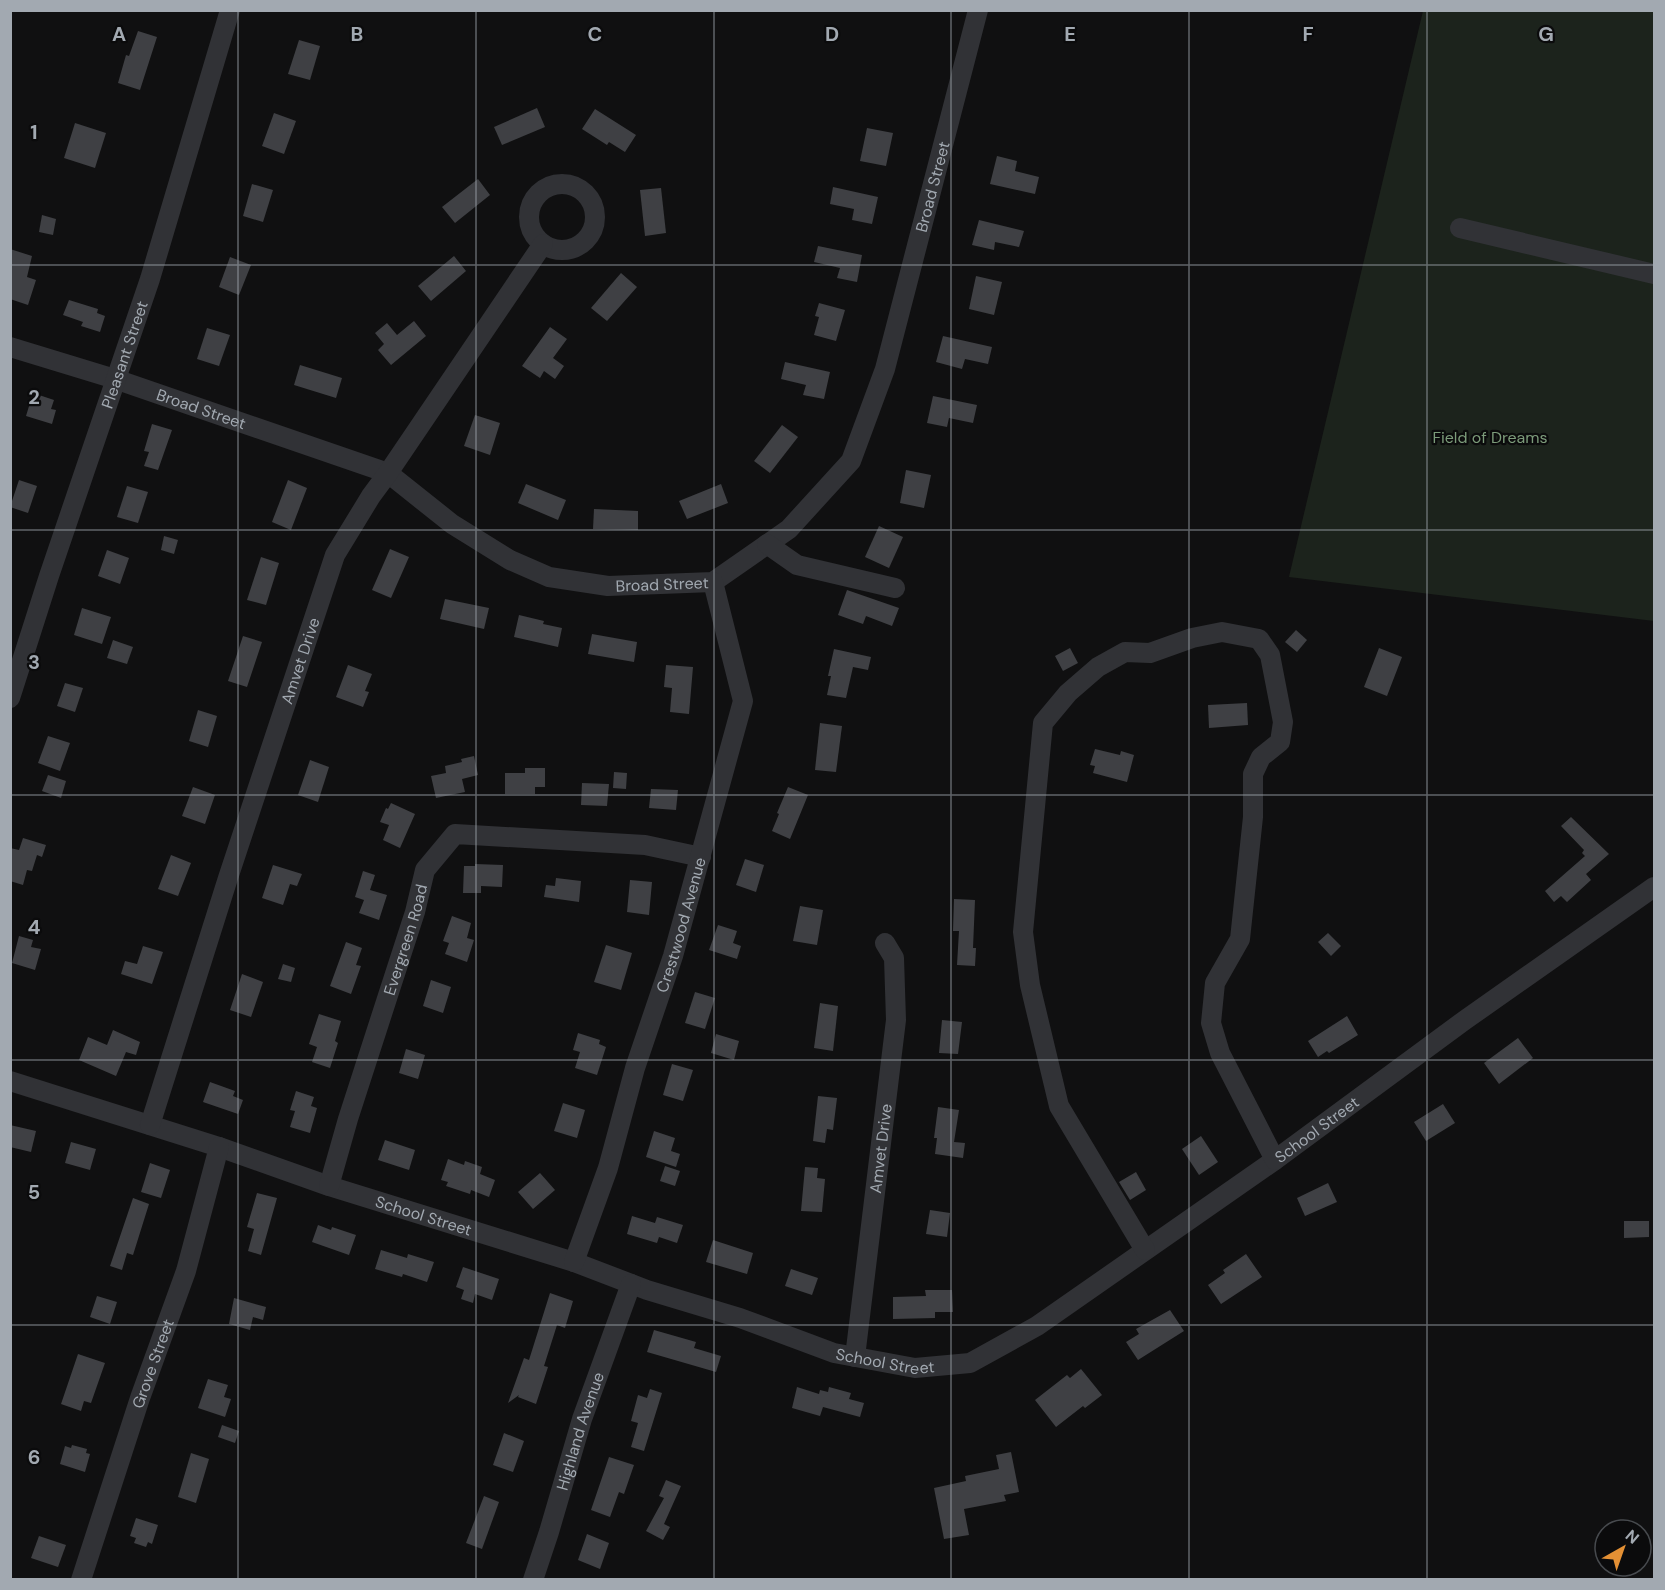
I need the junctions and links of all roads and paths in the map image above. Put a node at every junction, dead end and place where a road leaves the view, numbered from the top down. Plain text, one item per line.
1 (230, 10) edge
2 (978, 10) edge
3 (1460, 228) dead end
4 (543, 244) dead end
5 (1654, 273) edge
6 (10, 347) edge
7 (115, 379) junction
8 (388, 473) junction
9 (767, 544) junction
10 (713, 582) junction
11 (895, 588) dead end
12 (10, 698) edge
13 (701, 857) junction
14 (1654, 887) edge
15 (885, 943) dead end
16 (10, 1081) edge
17 (150, 1125) junction
18 (219, 1148) junction
19 (1275, 1160) junction
20 (329, 1186) junction
21 (1144, 1250) junction
22 (574, 1262) junction
23 (631, 1284) junction
24 (855, 1357) junction
25 (81, 1580) edge
26 (533, 1580) edge

1 - 7 street, Pleasant Street
2 - 9 street, Broad Street
3 - 5 street
4 - 8 street, Amvet Drive
6 - 7 street, Broad Street
7 - 8 street, Broad Street
7 - 12 street, Pleasant Street
8 - 10 street, Broad Street
8 - 17 street, Amvet Drive
9 - 10 street, Broad Street
9 - 11 street
10 - 13 street, Crestwood Avenue
13 - 20 street, Evergreen Road
13 - 22 street, Crestwood Avenue
14 - 19 street, School Street
15 - 24 street, Amvet Drive
16 - 17 street, School Street
17 - 18 street, School Street
18 - 20 street, School Street
18 - 25 street, Grove Street
19 - 21 street, School Street
19 - 21 street
20 - 22 street, School Street
21 - 24 street, School Street
22 - 23 street, School Street
23 - 24 street, School Street
23 - 26 street, Highland Avenue

